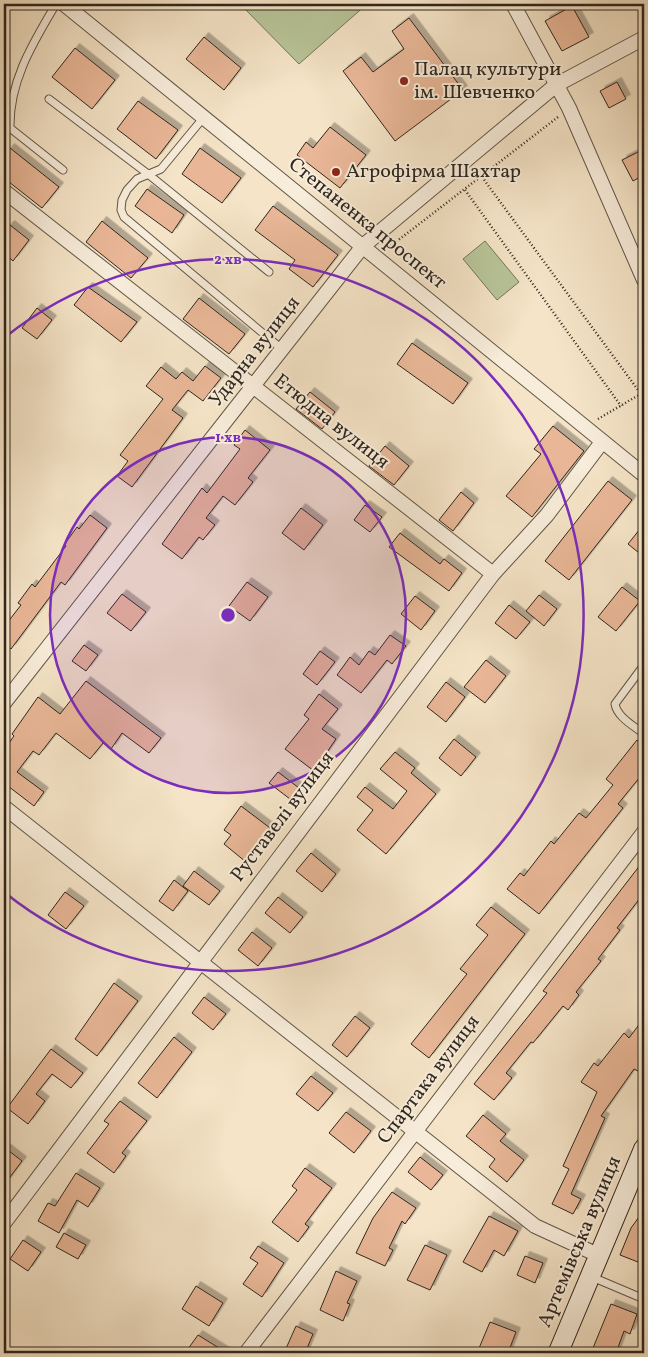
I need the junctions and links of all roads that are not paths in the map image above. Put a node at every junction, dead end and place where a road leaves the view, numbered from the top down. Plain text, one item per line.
1 (56, 4) edge
2 (64, 4) edge
3 (513, 4) edge
4 (644, 38) edge
5 (556, 85) junction
6 (49, 99) dead end
7 (204, 117) junction
8 (62, 170) dead end
9 (148, 174) junction
10 (5, 196) edge
11 (363, 246) junction
12 (269, 272) dead end
13 (644, 280) edge
14 (283, 350) junction
15 (254, 387) junction
16 (602, 442) junction
17 (644, 475) edge
18 (493, 574) junction
19 (644, 665) edge
20 (4, 703) edge
21 (644, 734) edge
22 (4, 807) edge
23 (644, 832) edge
24 (200, 961) junction
25 (416, 1130) junction
26 (644, 1148) edge
27 (4, 1223) edge
28 (598, 1255) junction
29 (590, 1276) junction
30 (644, 1299) edge
31 (246, 1353) edge
32 (558, 1353) edge

1 - 8 lane
2 - 7 street, Степаненка проспект
3 - 5 street
4 - 5 street, Ударна вулиця
5 - 11 street, Ударна вулиця
5 - 13 street
6 - 9 lane
7 - 9 lane
7 - 11 street, Степаненка проспект
9 - 12 lane
9 - 14 lane
10 - 15 street, Етюдна вулиця
11 - 14 street, Ударна вулиця
11 - 16 street, Степаненка проспект
14 - 15 street, Ударна вулиця
15 - 18 street, Етюдна вулиця
15 - 20 street, Ударна вулиця
16 - 17 street, Степаненка проспект
16 - 18 street, Руставелі вулиця
18 - 24 street, Руставелі вулиця
19 - 21 lane
22 - 24 street
23 - 25 street, Спартака вулиця
24 - 25 street
24 - 27 street, Руставелі вулиця
25 - 28 street
25 - 31 street, Спартака вулиця
26 - 28 main road, Артемівська вулиця
28 - 29 main road, Артемівська вулиця
29 - 30 lane
29 - 32 main road, Артемівська вулиця

